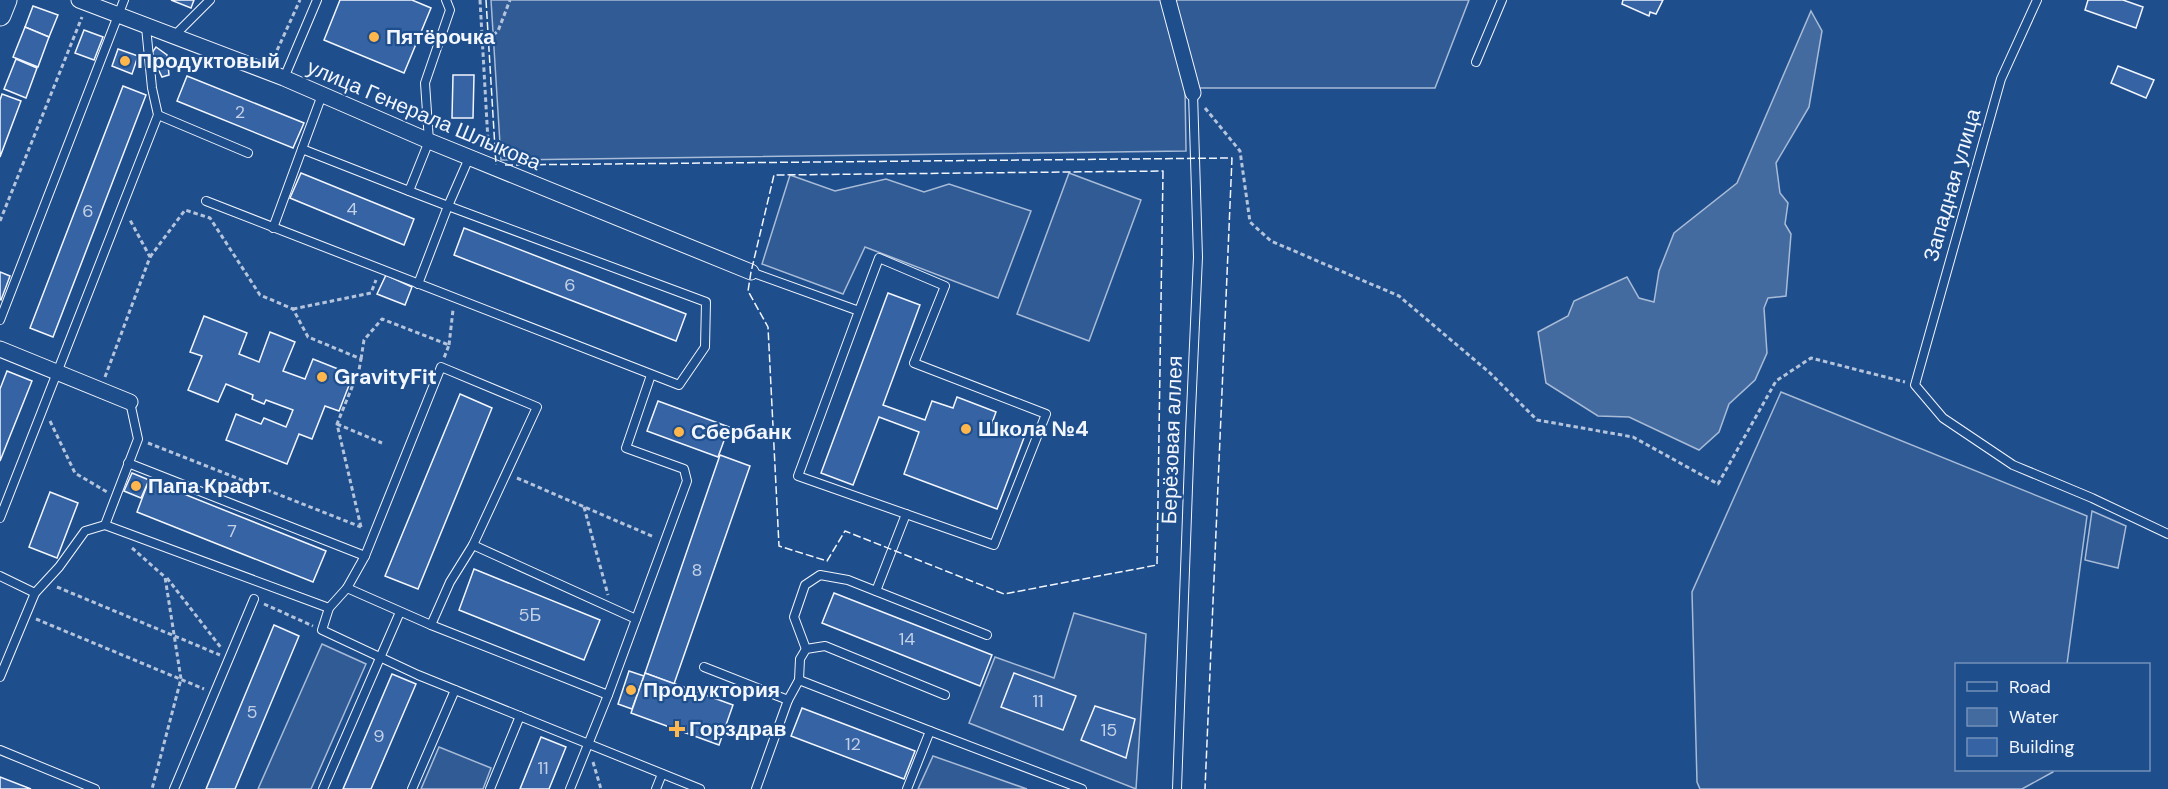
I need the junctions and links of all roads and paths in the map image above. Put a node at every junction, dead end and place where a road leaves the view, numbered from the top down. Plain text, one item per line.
1 (6, 0) edge
2 (124, 0) edge
3 (210, 0) edge
4 (300, 0) edge
5 (317, 0) edge
6 (446, 0) edge
7 (480, 0) edge
8 (510, 0) edge
9 (1168, 0) edge
10 (1502, 0) edge
11 (2037, 0) edge
12 (83, 2) edge
13 (0, 15) edge
14 (118, 16) junction
15 (146, 27) junction
16 (173, 37) junction
17 (482, 45) junction
18 (275, 58) dead end
19 (1476, 62) dead end
20 (284, 78) junction
21 (1192, 93) junction
22 (322, 95) junction
23 (158, 115) junction
24 (429, 141) junction
25 (302, 149) junction
26 (248, 153) dead end
27 (477, 161) junction
28 (409, 190) junction
29 (206, 201) dead end
30 (123, 206) junction
31 (448, 206) junction
32 (0, 221) edge
33 (273, 228) junction
34 (150, 257) junction
35 (380, 269) junction
36 (751, 272) joint
37 (418, 284) junction
38 (455, 299) junction
39 (293, 309) junction
40 (859, 311) junction
41 (0, 320) edge
42 (449, 345) junction
43 (0, 349) edge
44 (361, 359) junction
45 (441, 367) junction
46 (58, 373) junction
47 (651, 375) junction
48 (1915, 385) junction
49 (100, 390) junction
50 (130, 402) joint
51 (44, 408) junction
52 (336, 424) junction
53 (138, 439) junction
54 (382, 443) dead end
55 (128, 463) junction
56 (507, 473) junction
57 (116, 497) junction
58 (584, 507) dead end
59 (906, 514) junction
60 (0, 518) edge
61 (105, 525) junction
62 (2168, 534) edge
63 (664, 541) junction
64 (473, 544) junction
65 (131, 547) dead end
66 (365, 556) junction
67 (0, 576) edge
68 (165, 577) junction
69 (45, 582) junction
70 (347, 588) junction
71 (876, 591) junction
72 (35, 593) junction
73 (254, 599) joint
74 (329, 608) junction
75 (612, 608) junction
76 (400, 612) junction
77 (26, 615) junction
78 (636, 619) junction
79 (431, 625) junction
80 (322, 630) junction
81 (987, 635) dead end
82 (174, 636) junction
83 (806, 649) junction
84 (380, 657) junction
85 (230, 659) junction
86 (704, 667) dead end
87 (0, 676) edge
88 (181, 679) junction
89 (799, 680) junction
90 (455, 690) junction
91 (216, 693) junction
92 (608, 695) junction
93 (945, 695) dead end
94 (789, 700) junction
95 (520, 716) junction
96 (930, 731) junction
97 (587, 744) junction
98 (0, 750) edge
99 (662, 774) junction
100 (94, 789) edge
101 (152, 789) edge
102 (174, 789) edge
103 (323, 789) edge
104 (412, 789) edge
105 (490, 789) edge
106 (570, 789) edge
107 (601, 789) edge
108 (656, 789) edge
109 (700, 789) edge
110 (756, 789) edge
111 (907, 789) edge
112 (1082, 789) edge
113 (1177, 789) edge

1 - 13 street
2 - 14 lane
3 - 16 lane
4 - 18 path
5 - 20 lane
6 - 24 lane
7 - 17 path
8 - 17 path
9 - 21 street
10 - 19 lane
11 - 48 lane, Западная улица
12 - 14 street, улица Генерала Шлыкова
12 - 32 path
14 - 15 street, улица Генерала Шлыкова
14 - 41 lane
15 - 16 street, улица Генерала Шлыкова
15 - 23 lane
16 - 20 street, улица Генерала Шлыкова
17 - 27 path
20 - 22 street, улица Генерала Шлыкова
21 - 48 path
21 - 113 lane, Берёзовая аллея
22 - 24 street, улица Генерала Шлыкова
22 - 25 lane
23 - 26 lane
23 - 30 lane
24 - 27 street, улица Генерала Шлыкова
24 - 28 lane
25 - 28 lane
25 - 33 lane
27 - 31 lane
27 - 36 street, улица Генерала Шлыкова
28 - 31 lane
29 - 33 lane
30 - 34 path
30 - 46 lane
31 - 37 lane
31 - 47 lane
33 - 35 lane
34 - 39 path
34 - 49 path
35 - 37 lane
35 - 39 path
36 - 40 lane
37 - 38 lane
38 - 42 path
38 - 47 lane
39 - 44 path
40 - 59 lane
40 - 59 lane
42 - 44 path
42 - 45 path
43 - 46 street
44 - 52 path
45 - 56 lane
45 - 66 lane
46 - 49 street
46 - 51 lane
47 - 63 lane
48 - 62 lane
49 - 50 street
50 - 53 lane
51 - 57 path
51 - 60 lane
52 - 53 path
52 - 54 path
53 - 55 lane
55 - 57 lane
55 - 66 lane
56 - 63 path
56 - 64 lane
57 - 61 lane
58 - 75 path
59 - 71 lane
61 - 69 lane
61 - 74 lane
63 - 78 lane
64 - 75 lane
64 - 79 lane
65 - 68 path
66 - 70 lane
67 - 72 lane
68 - 82 path
68 - 85 path
69 - 72 lane
69 - 82 path
70 - 74 lane
70 - 76 lane
71 - 81 lane
71 - 83 lane
72 - 77 lane
73 - 80 path
73 - 85 lane
74 - 80 lane
75 - 78 lane
76 - 79 lane
76 - 84 lane
77 - 87 lane
77 - 88 path
78 - 92 lane
79 - 92 lane
80 - 84 lane
82 - 85 path
82 - 88 path
83 - 89 lane
83 - 93 lane
84 - 90 lane
84 - 103 lane
85 - 91 lane
86 - 94 lane
88 - 91 path
88 - 101 path
89 - 94 lane
89 - 96 lane
90 - 95 lane
90 - 104 lane
91 - 102 lane
92 - 97 lane
94 - 110 lane
95 - 97 lane
95 - 105 lane
96 - 111 lane
96 - 112 lane
97 - 99 lane
97 - 106 lane
97 - 107 path
98 - 100 lane
99 - 108 lane
99 - 109 lane

